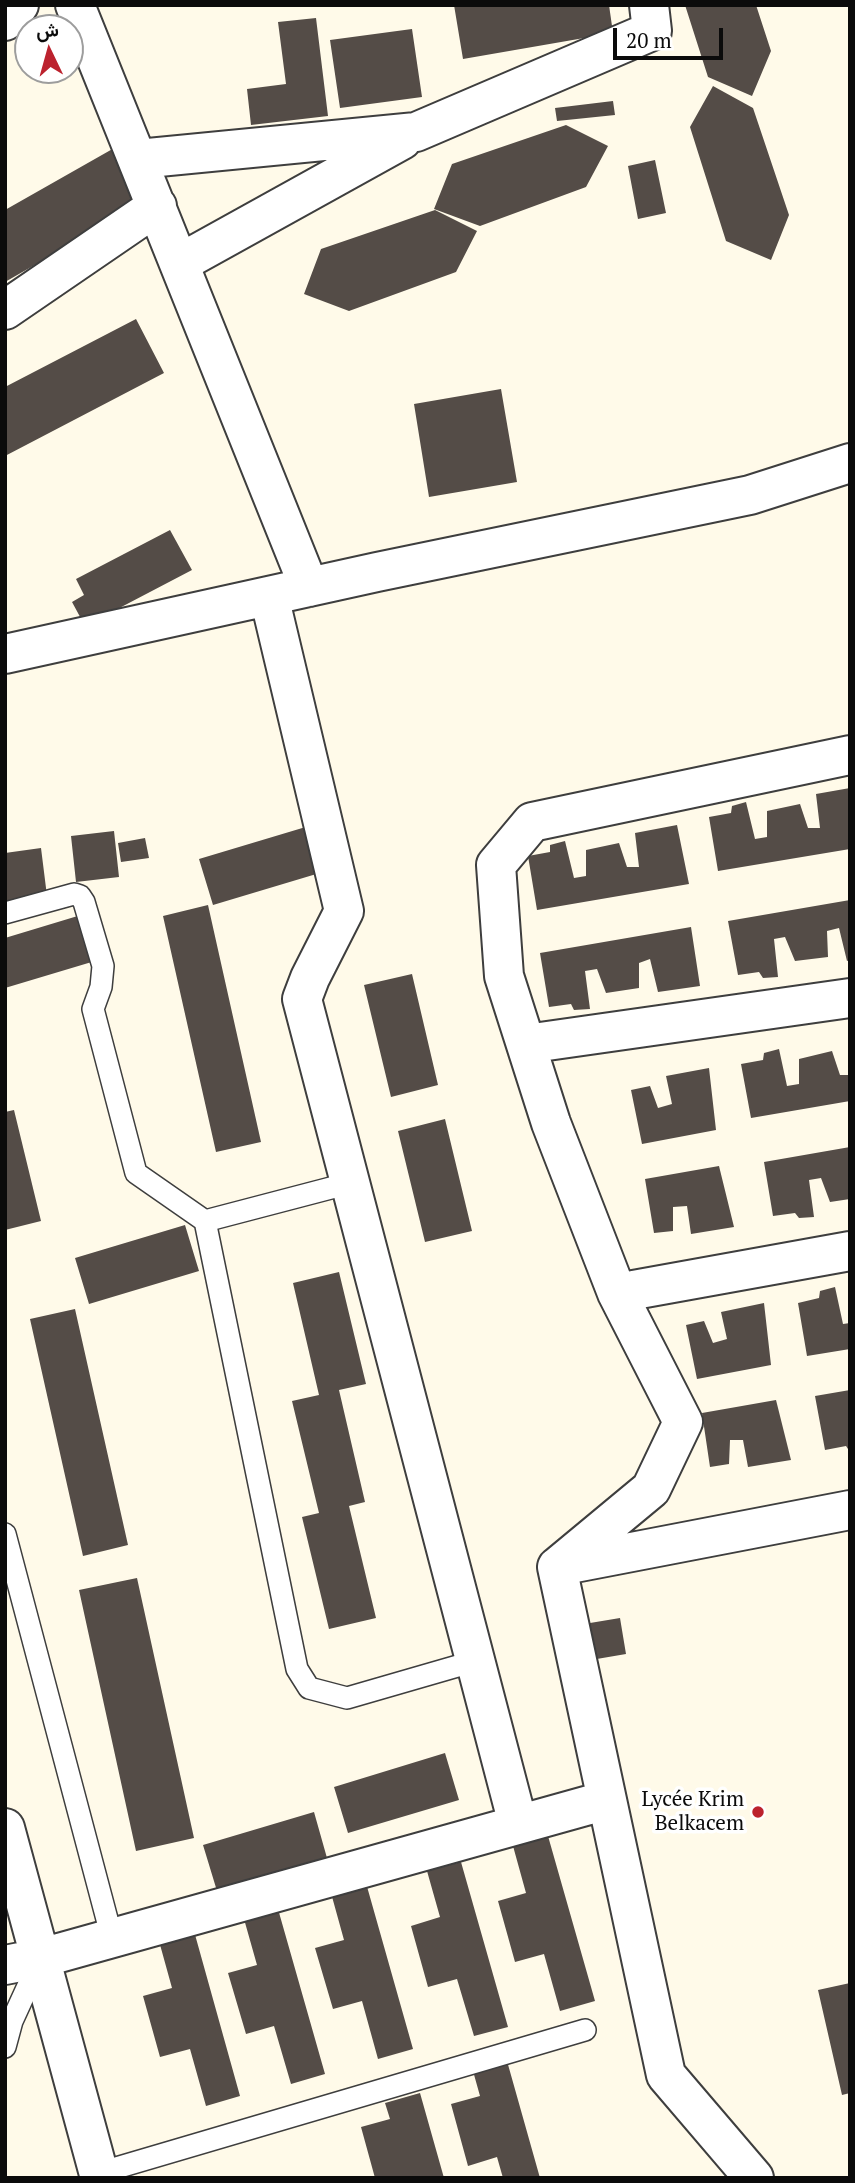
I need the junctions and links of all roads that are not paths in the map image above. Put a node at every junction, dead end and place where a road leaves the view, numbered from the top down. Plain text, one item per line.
1 (19, 5) edge
2 (75, 5) edge
3 (649, 5) edge
4 (5, 22) edge
5 (416, 132) junction
6 (138, 159) junction
7 (157, 206) junction
8 (180, 263) junction
9 (5, 310) edge
10 (850, 463) edge
11 (309, 587) junction
12 (269, 596) junction
13 (5, 654) edge
14 (850, 755) edge
15 (5, 913) edge
16 (850, 998) edge
17 (526, 1044) junction
18 (350, 1182) junction
19 (205, 1222) junction
20 (850, 1251) edge
21 (617, 1293) junction
22 (850, 1510) edge
23 (5, 1534) edge
24 (557, 1567) junction
25 (14, 1602) edge
26 (475, 1661) junction
27 (607, 1800) junction
28 (518, 1825) junction
29 (5, 1828) edge
30 (112, 1938) junction
31 (23, 1961) edge
32 (585, 2029) dead end
33 (5, 2047) edge
34 (99, 2175) edge
35 (754, 2178) edge

1 - 4 street
2 - 6 street
3 - 5 street
5 - 6 street
5 - 8 street
6 - 7 street
7 - 8 street
7 - 9 street
8 - 11 street
10 - 11 street
11 - 12 street
12 - 13 street
12 - 18 street
14 - 17 street
15 - 19 lane
16 - 17 street
17 - 21 street
18 - 19 lane
18 - 26 street
19 - 26 lane
20 - 21 street
21 - 24 street
22 - 24 street
23 - 25 lane
24 - 27 street
25 - 30 lane
26 - 28 street
27 - 28 street
27 - 35 street
28 - 30 street
29 - 31 street
30 - 31 street
31 - 33 lane
31 - 34 street
32 - 34 lane

